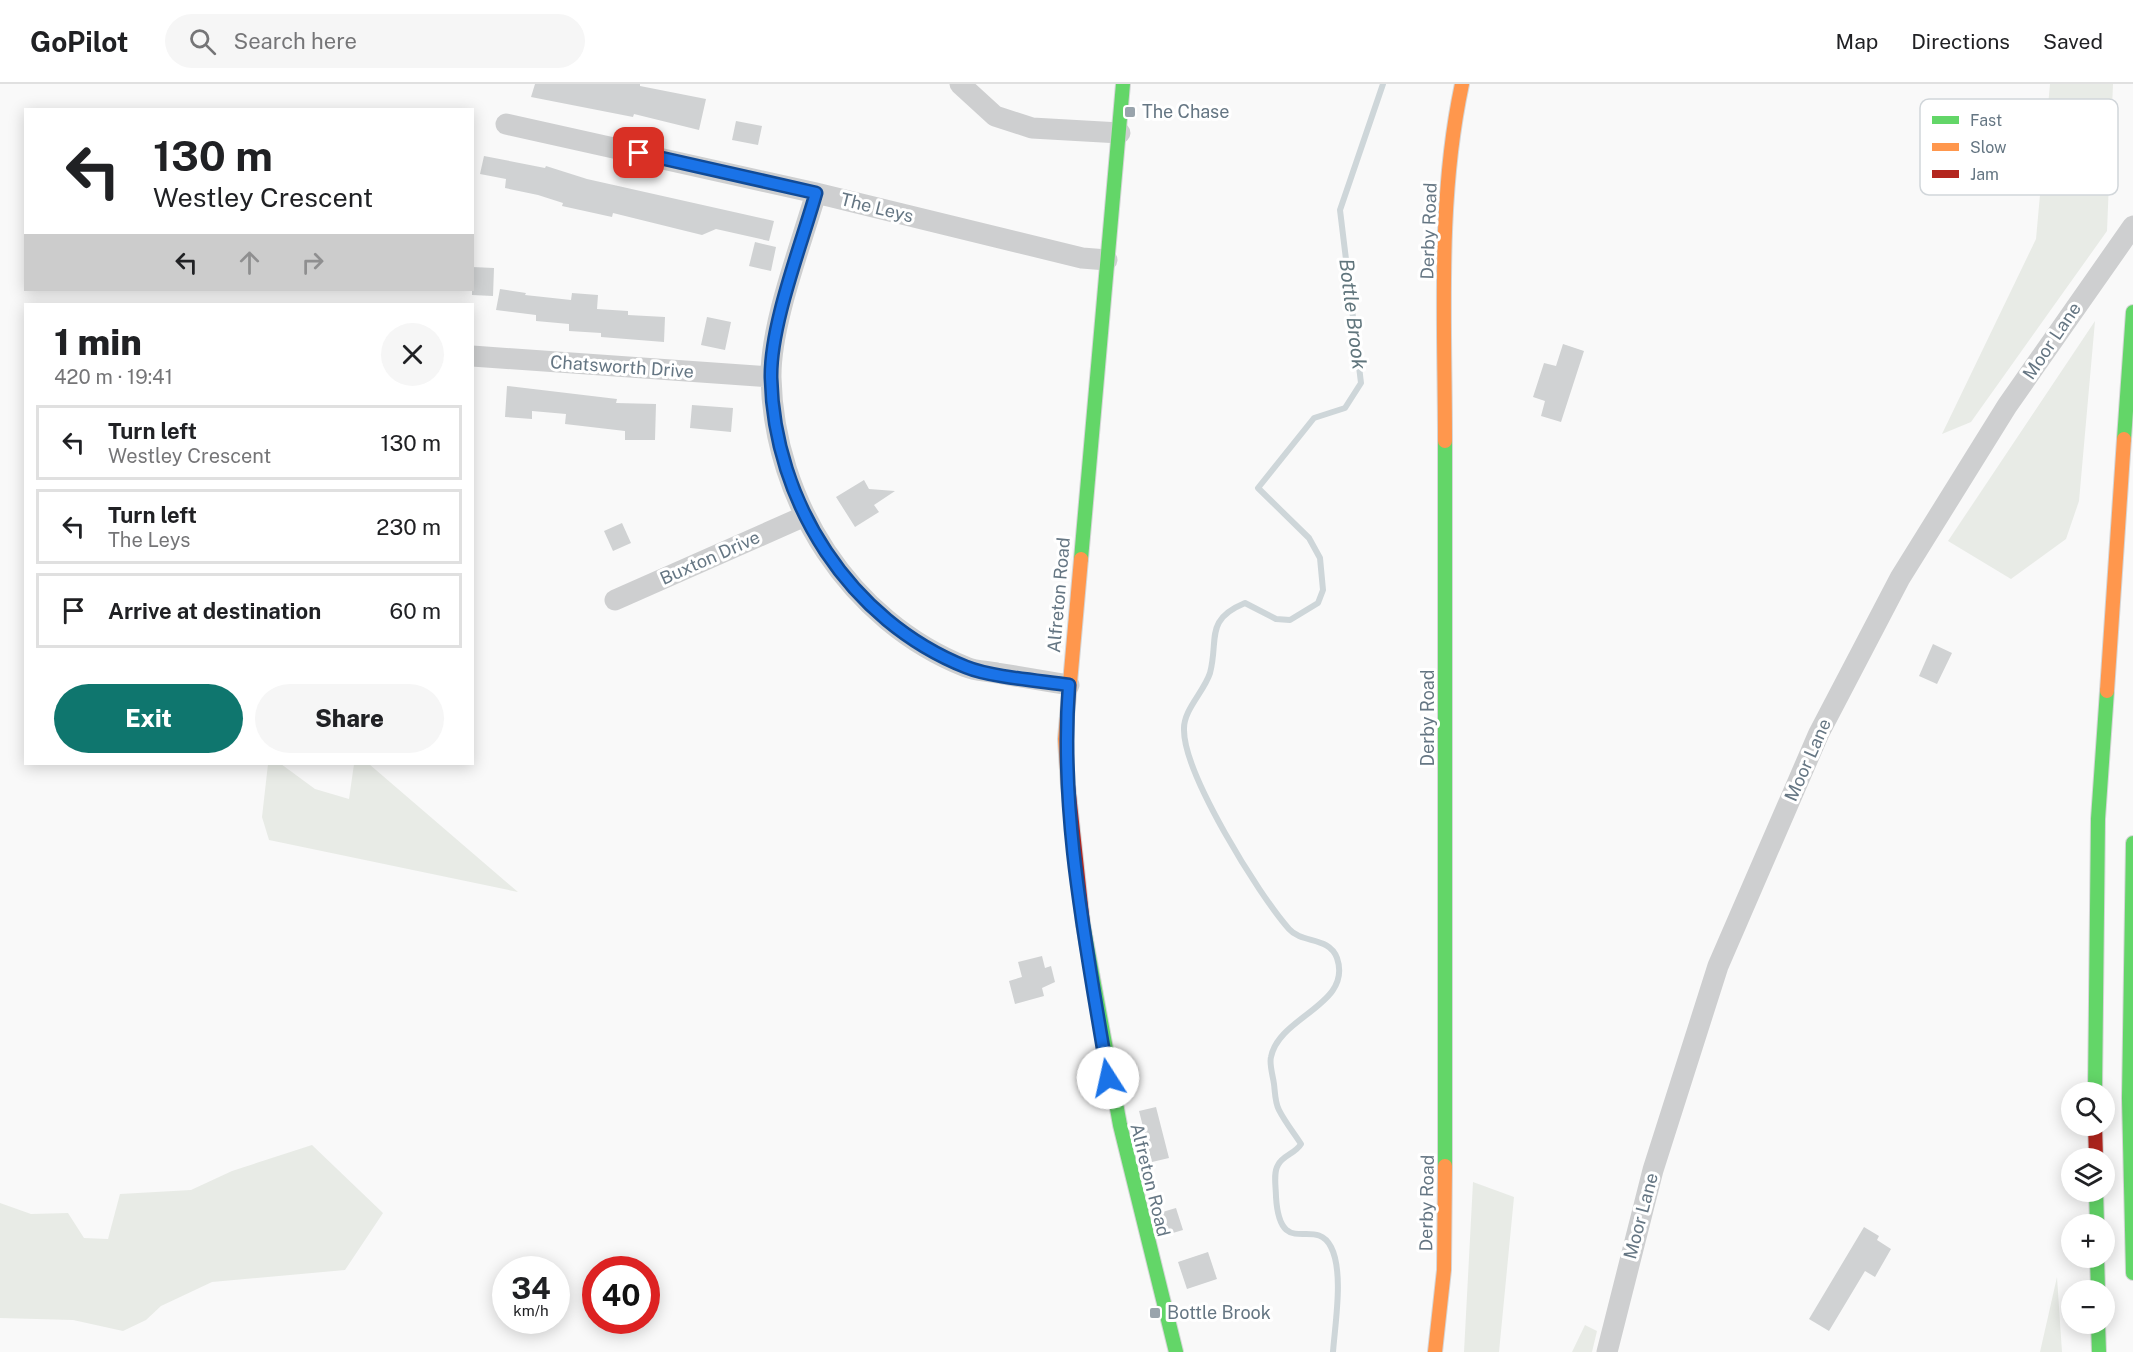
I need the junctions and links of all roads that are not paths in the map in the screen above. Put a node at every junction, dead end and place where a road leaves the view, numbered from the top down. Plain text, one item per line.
1 (960, 84) edge
2 (1123, 84) edge
3 (1462, 84) edge
4 (506, 124) dead end
5 (1119, 133) junction
6 (816, 193) junction
7 (2133, 226) edge
8 (1107, 260) junction
9 (2133, 312) edge
10 (474, 356) edge
11 (771, 377) junction
12 (805, 516) junction
13 (615, 600) dead end
14 (1069, 685) junction
15 (2133, 843) edge
16 (2095, 1082) edge
17 (2133, 1274) edge
18 (2098, 1334) edge
19 (1176, 1352) edge
20 (1435, 1352) edge
21 (1607, 1352) edge
22 (2099, 1352) edge

1 - 5 street
2 - 5 main road, Alfreton Road
3 - 20 main road, Derby Road
4 - 6 street, The Leys
5 - 8 main road, Alfreton Road
6 - 8 street, The Leys
6 - 11 street
7 - 21 street, Moor Lane
8 - 14 main road, Alfreton Road
9 - 16 main road
10 - 11 street, Chatsworth Drive
11 - 12 street
12 - 13 street, Buxton Drive
12 - 14 street
14 - 19 main road, Alfreton Road
15 - 17 main road
18 - 22 main road

